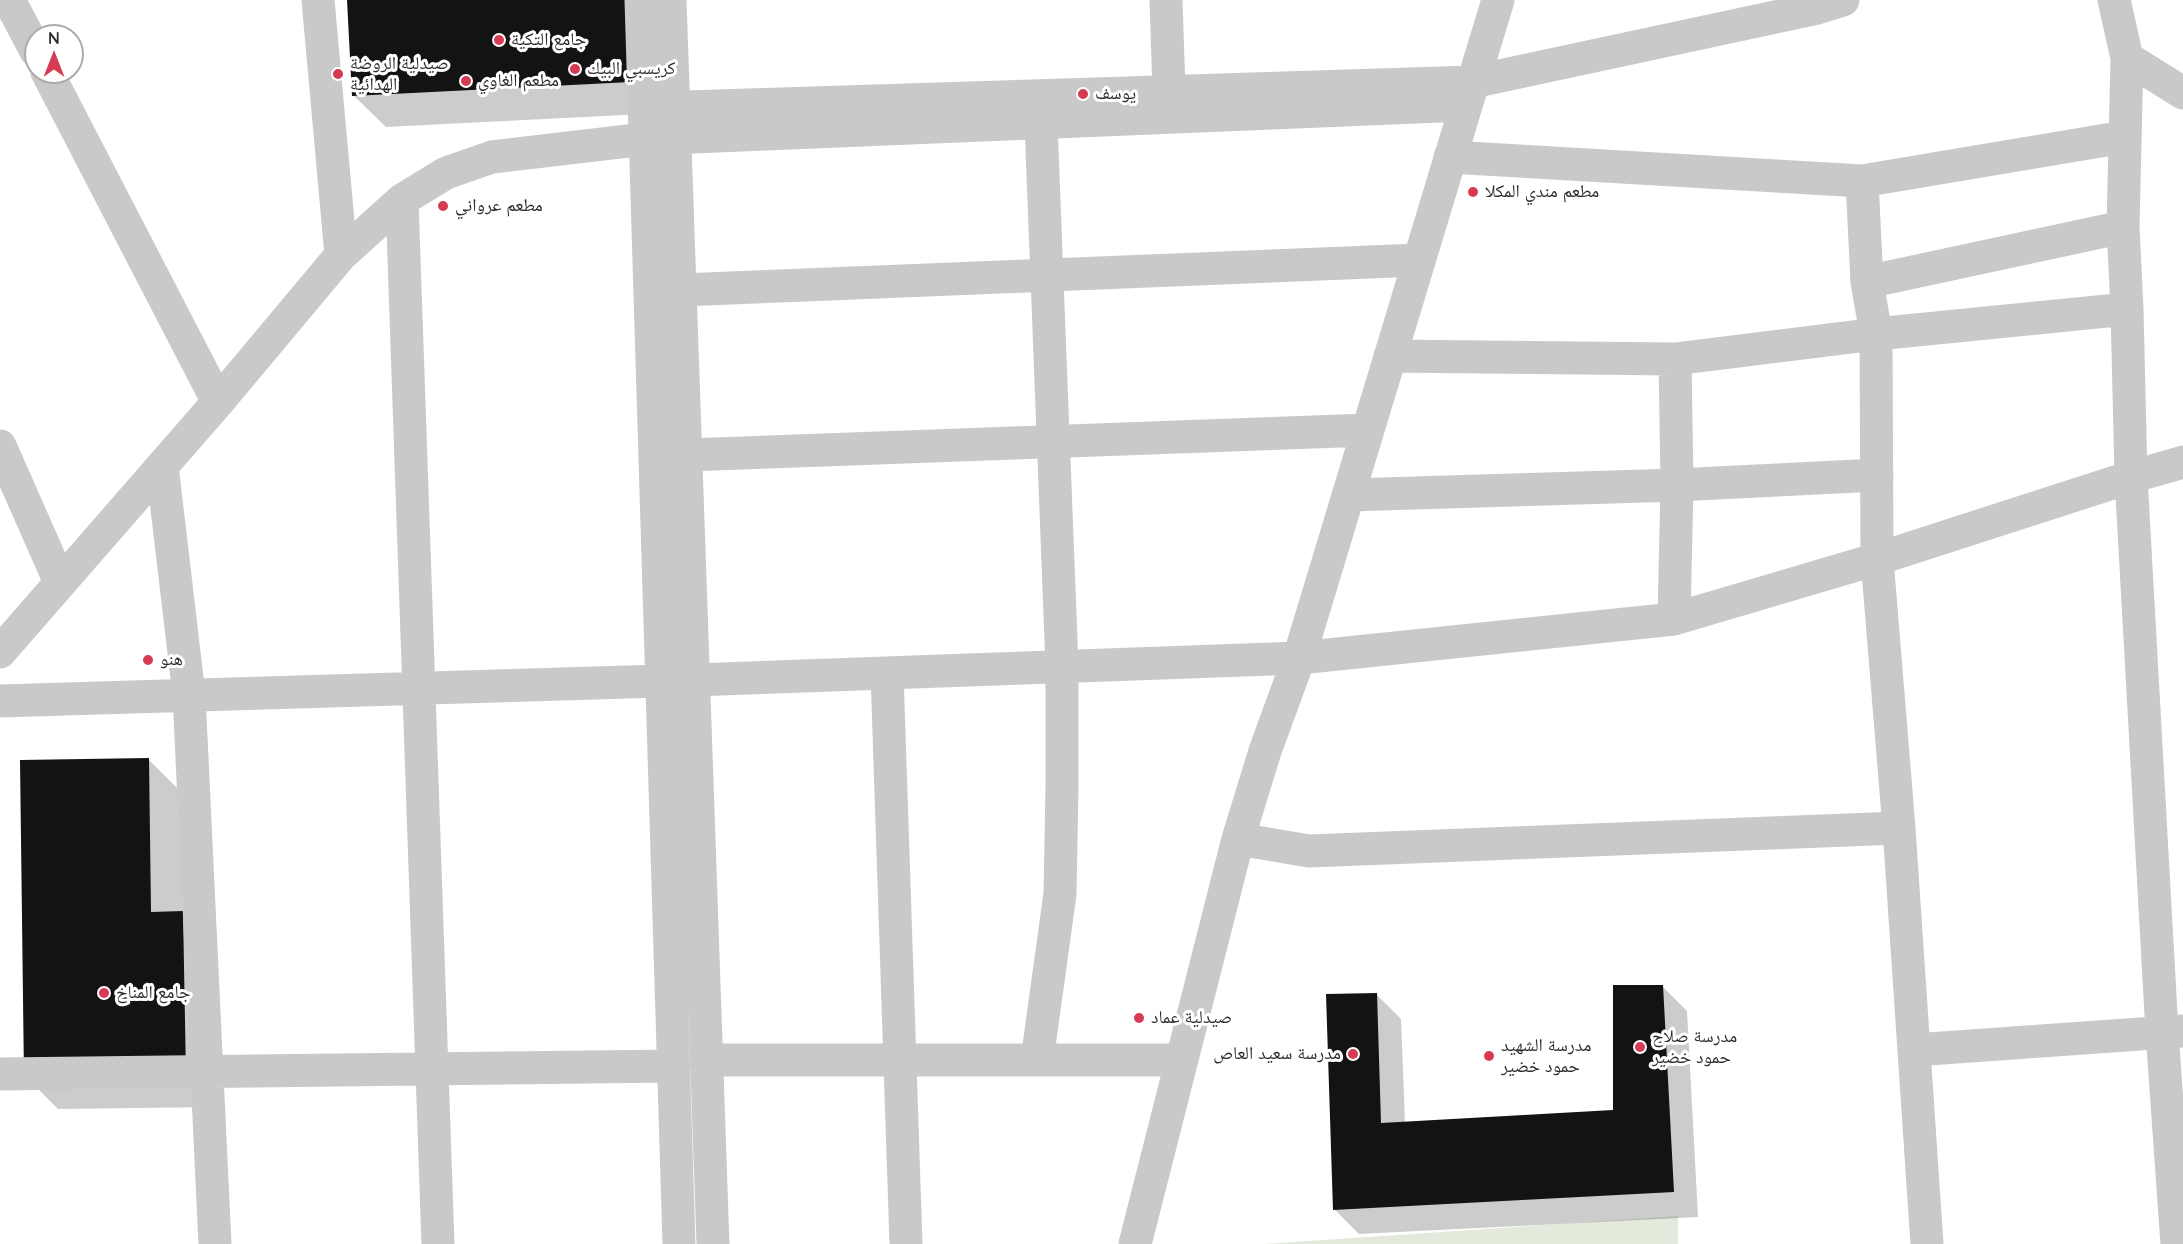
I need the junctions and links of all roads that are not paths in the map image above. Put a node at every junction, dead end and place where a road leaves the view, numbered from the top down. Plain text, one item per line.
1 (9, 0) edge
2 (318, 0) edge
3 (641, 0) edge
4 (670, 0) edge
5 (1166, 0) edge
6 (1498, 0) edge
7 (2114, 0) edge
8 (1825, 2) edge
9 (24, 28) edge
10 (2127, 58) junction
11 (53, 84) edge
12 (1169, 92) junction
13 (2183, 93) edge
14 (1469, 94) junction
15 (660, 123) junction
16 (1041, 123) junction
17 (2124, 137) junction
18 (1450, 157) junction
19 (1862, 181) junction
20 (402, 200) junction
21 (2123, 227) junction
22 (341, 255) junction
23 (1419, 260) junction
24 (1047, 275) junction
25 (1867, 282) junction
26 (681, 290) junction
27 (2127, 309) junction
28 (1876, 334) junction
29 (1390, 357) junction
30 (1675, 359) junction
31 (218, 402) junction
32 (1368, 429) junction
33 (1053, 443) junction
34 (0, 446) edge
35 (687, 455) junction
36 (2183, 462) edge
37 (162, 466) junction
38 (1877, 475) junction
39 (2131, 477) junction
40 (1677, 485) junction
41 (1348, 495) junction
42 (1877, 559) junction
43 (60, 582) junction
44 (1674, 619) junction
45 (0, 652) edge
46 (1299, 658) junction
47 (1062, 666) junction
48 (887, 673) junction
49 (693, 680) junction
50 (661, 681) junction
51 (419, 688) junction
52 (189, 695) junction
53 (0, 701) edge
54 (1899, 828) junction
55 (1238, 839) junction
56 (2172, 1032) edge
57 (1914, 1050) junction
58 (706, 1060) junction
59 (900, 1060) junction
60 (1037, 1060) junction
61 (1182, 1060) junction
62 (674, 1066) junction
63 (433, 1069) junction
64 (207, 1072) junction
65 (0, 1074) edge
66 (215, 1244) edge
67 (438, 1244) edge
68 (679, 1244) edge
69 (713, 1244) edge
70 (906, 1244) edge
71 (1135, 1244) edge
72 (1927, 1244) edge
73 (2177, 1244) edge

1 - 9 street
2 - 22 street
3 - 15 street
4 - 15 street
5 - 12 street
6 - 14 street
7 - 10 street
8 - 14 street
10 - 13 street
10 - 17 street
11 - 31 street
12 - 14 street
12 - 15 street
14 - 16 street
14 - 18 street
15 - 16 street
15 - 20 street
15 - 26 street
15 - 50 street
16 - 24 street
17 - 19 street
17 - 21 street
18 - 19 street
18 - 23 street
19 - 25 street
20 - 22 street
20 - 51 street
21 - 25 street
21 - 27 street
22 - 31 street
23 - 24 street
23 - 29 street
24 - 26 street
24 - 33 street
25 - 28 street
26 - 35 street
27 - 28 street
27 - 39 street
28 - 30 street
28 - 38 street
29 - 30 street
29 - 32 street
30 - 40 street
31 - 37 street
32 - 33 street
32 - 41 street
33 - 35 street
33 - 47 street
34 - 43 street
35 - 49 street
36 - 39 street
37 - 43 street
37 - 52 street
38 - 40 street
38 - 42 street
39 - 42 street
39 - 56 street
40 - 41 street
40 - 44 street
41 - 46 street
42 - 44 street
42 - 54 street
43 - 45 street
44 - 46 street
46 - 47 street
46 - 55 street
47 - 48 street
47 - 60 street
48 - 49 street
48 - 59 street
49 - 58 street
50 - 51 street
50 - 62 street
51 - 52 street
51 - 63 street
52 - 53 street
52 - 64 street
54 - 55 street
54 - 57 street
55 - 61 street
56 - 57 street
56 - 73 street
57 - 72 street
58 - 59 street
58 - 69 street
59 - 60 street
59 - 70 street
60 - 61 street
61 - 71 street
62 - 63 street
62 - 68 street
63 - 64 street
63 - 67 street
64 - 65 street
64 - 66 street

